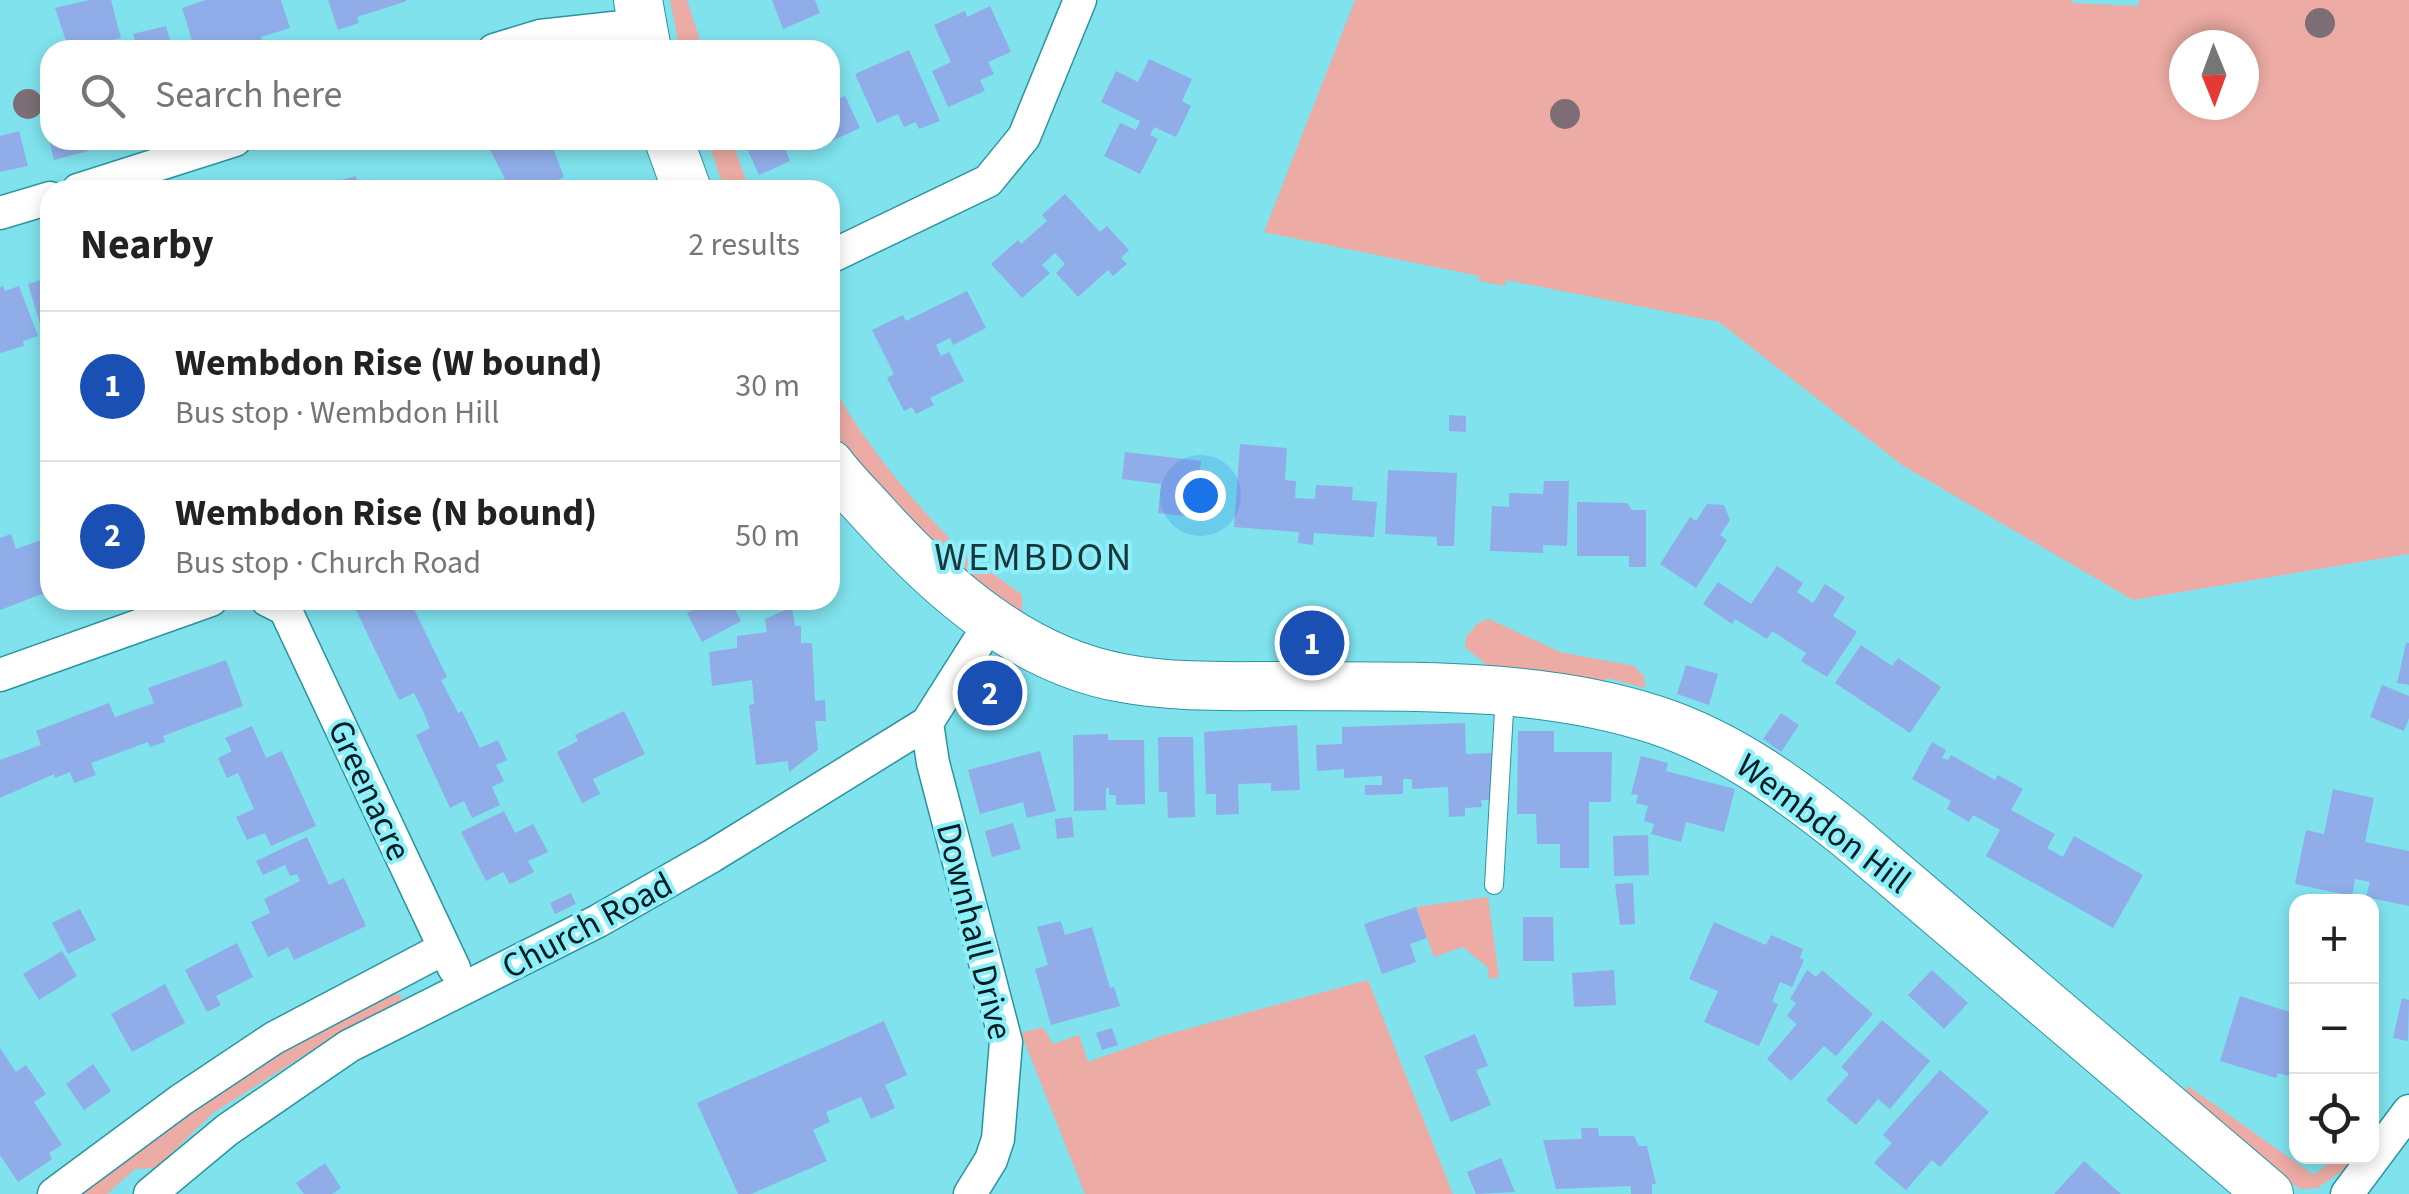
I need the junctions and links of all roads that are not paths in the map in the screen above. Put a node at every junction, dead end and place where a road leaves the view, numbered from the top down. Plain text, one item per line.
1 (1070, 4) edge
2 (642, 25) edge
3 (527, 40) edge
4 (204, 150) edge
5 (673, 150) edge
6 (109, 180) edge
7 (683, 180) edge
8 (40, 201) edge
9 (0, 213) edge
10 (840, 251) edge
11 (840, 475) edge
12 (184, 610) edge
13 (285, 610) edge
14 (991, 622) junction
15 (0, 675) edge
16 (1505, 693) junction
17 (927, 723) junction
18 (1494, 885) dead end
19 (443, 949) junction
20 (466, 990) junction
21 (2409, 1112) edge
22 (2248, 1188) edge
23 (54, 1194) edge
24 (150, 1194) edge
25 (970, 1194) edge
26 (2346, 1194) edge

1 - 10 street
2 - 3 street
4 - 6 street
5 - 7 main road
8 - 9 street
11 - 14 main road, Wembdon Hill
12 - 15 street
13 - 19 street, Greenacre
14 - 16 main road, Wembdon Hill
14 - 17 street, Church Road
16 - 18 lane
16 - 22 main road, Wembdon Hill
17 - 20 street, Church Road
17 - 25 street, Downhall Drive
19 - 20 street, Greenacre
19 - 23 street, Church Road
20 - 24 street, Church Road
21 - 26 street

